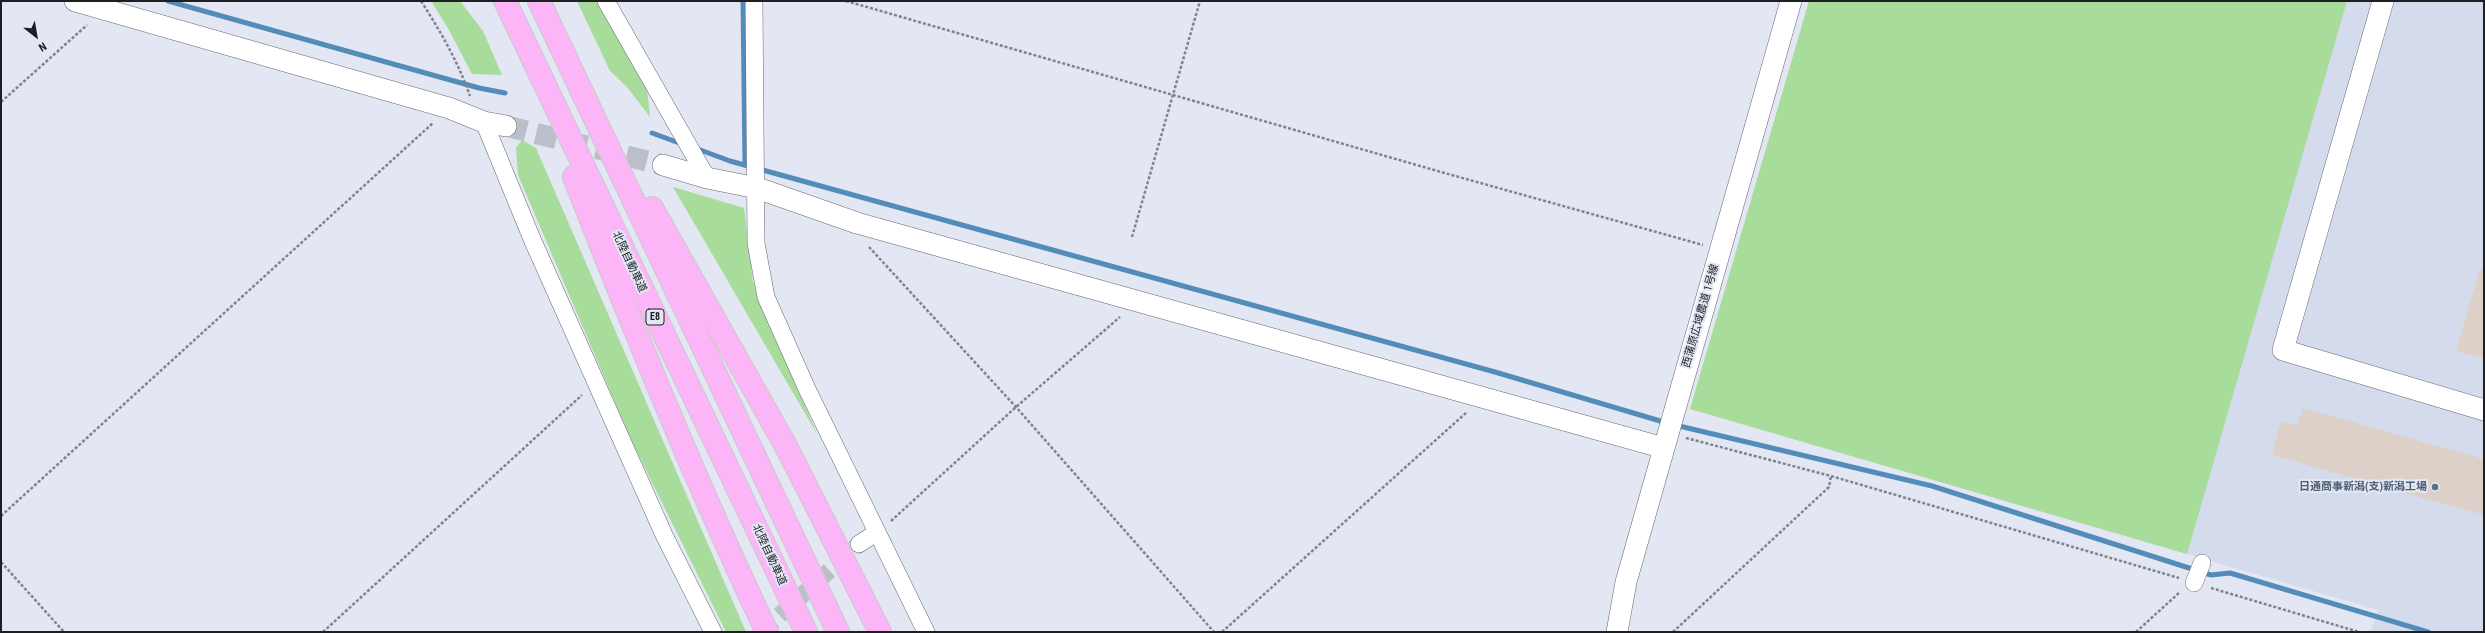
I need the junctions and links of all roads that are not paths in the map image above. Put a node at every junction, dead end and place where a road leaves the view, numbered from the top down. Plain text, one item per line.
1 (75, 1) edge
2 (496, 1) edge
3 (505, 1) edge
4 (539, 1) edge
5 (606, 1) edge
6 (754, 1) edge
7 (1791, 1) edge
8 (2383, 1) edge
9 (565, 56) junction
10 (484, 122) junction
11 (506, 126) tunnel mouth
12 (662, 165) tunnel mouth
13 (707, 178) junction
14 (757, 188) junction
15 (2484, 410) edge
16 (1664, 448) junction
17 (878, 532) junction
18 (859, 544) tunnel mouth
19 (712, 632) edge
20 (767, 632) edge
21 (806, 632) edge
22 (838, 632) edge
23 (880, 632) edge
24 (926, 632) edge
25 (1617, 632) edge

1 - 10 street
2 - 20 highway
3 - 21 highway, 北陸自動車道 / E8
4 - 9 highway
5 - 13 street
6 - 14 street
7 - 16 street, 西蒲原広域農道 1号線
8 - 15 street
9 - 22 highway
9 - 23 highway
10 - 11 street
10 - 19 street
12 - 13 street
13 - 14 street
14 - 16 street
14 - 17 street
16 - 25 street, 西蒲原広域農道 1号線
17 - 18 street
17 - 24 street

